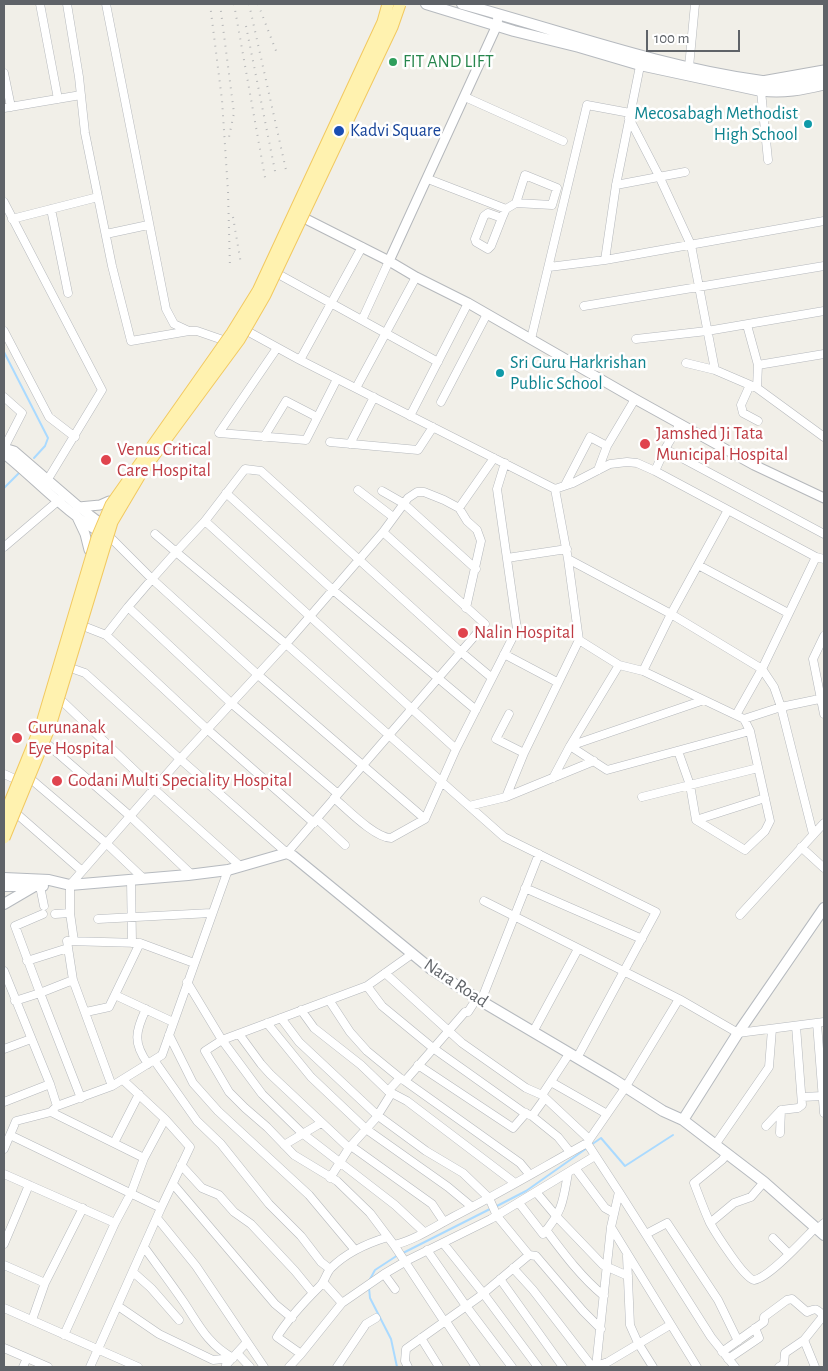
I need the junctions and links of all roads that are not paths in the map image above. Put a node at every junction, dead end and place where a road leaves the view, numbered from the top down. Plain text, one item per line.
1 (40, 4) edge
2 (67, 4) edge
3 (106, 4) edge
4 (386, 4) edge
5 (402, 4) edge
6 (426, 4) edge
7 (462, 4) edge
8 (694, 4) edge
9 (481, 11) edge
10 (497, 20) junction
11 (640, 61) junction
12 (689, 67) junction
13 (824, 70) edge
14 (4, 73) edge
15 (824, 78) edge
16 (824, 85) edge
17 (765, 86) junction
18 (81, 95) junction
19 (465, 96) junction
20 (58, 99) junction
21 (7, 108) edge
22 (630, 115) junction
23 (563, 141) dead end
24 (768, 160) dead end
25 (685, 172) dead end
26 (660, 176) junction
27 (428, 179) junction
28 (616, 185) junction
29 (98, 197) junction
30 (4, 202) edge
31 (516, 203) junction
32 (51, 209) junction
33 (506, 209) junction
34 (290, 212) junction
35 (12, 218) junction
36 (305, 218) junction
37 (502, 218) junction
38 (824, 221) edge
39 (148, 225) junction
40 (106, 234) junction
41 (691, 245) junction
42 (362, 247) junction
43 (389, 260) junction
44 (605, 260) junction
45 (824, 266) edge
46 (549, 267) junction
47 (278, 274) junction
48 (416, 277) junction
49 (699, 287) junction
50 (68, 293) dead end
51 (332, 303) junction
52 (468, 303) junction
53 (584, 306) dead end
54 (824, 311) edge
55 (487, 314) junction
56 (362, 320) junction
57 (747, 325) junction
58 (4, 331) edge
59 (189, 331) junction
60 (247, 331) junction
61 (707, 331) junction
62 (385, 332) junction
63 (531, 339) junction
64 (636, 339) dead end
65 (223, 340) junction
66 (277, 348) junction
67 (824, 354) edge
68 (300, 360) junction
69 (438, 362) junction
70 (686, 363) dead end
71 (758, 365) junction
72 (715, 370) junction
73 (337, 379) junction
74 (753, 387) junction
75 (356, 388) junction
76 (4, 397) edge
77 (374, 397) junction
78 (635, 399) junction
79 (441, 402) dead end
80 (410, 416) junction
81 (317, 417) junction
82 (758, 421) dead end
83 (680, 424) junction
84 (433, 427) junction
85 (75, 437) junction
86 (264, 437) junction
87 (824, 437) edge
88 (330, 442) dead end
89 (350, 444) junction
90 (607, 446) junction
91 (4, 448) edge
92 (665, 449) junction
93 (494, 458) junction
94 (505, 463) junction
95 (598, 470) junction
96 (655, 471) junction
97 (48, 480) junction
98 (565, 486) junction
99 (555, 489) junction
100 (358, 490) dead end
101 (382, 491) dead end
102 (226, 494) junction
103 (61, 497) junction
104 (824, 498) edge
105 (109, 501) junction
106 (403, 503) junction
107 (458, 508) junction
108 (728, 510) junction
109 (78, 511) junction
110 (393, 517) junction
111 (205, 521) junction
112 (97, 526) junction
113 (112, 532) junction
114 (383, 532) junction
115 (155, 534) dead end
116 (824, 534) edge
117 (4, 547) edge
118 (567, 549) junction
119 (89, 550) junction
120 (176, 552) junction
121 (816, 557) junction
122 (507, 558) junction
123 (358, 559) junction
124 (568, 559) junction
125 (824, 559) edge
126 (698, 564) junction
127 (476, 569) junction
128 (152, 579) junction
129 (332, 590) junction
130 (128, 607) junction
131 (466, 608) junction
132 (788, 613) junction
133 (671, 614) junction
134 (309, 617) junction
135 (83, 626) junction
136 (106, 636) junction
137 (824, 636) edge
138 (579, 640) junction
139 (286, 644) junction
140 (461, 652) junction
141 (504, 654) junction
142 (56, 663) junction
143 (619, 665) junction
144 (70, 668) junction
145 (762, 669) junction
146 (644, 671) junction
147 (257, 674) junction
148 (492, 678) junction
149 (438, 679) junction
150 (557, 682) junction
151 (822, 698) edge
152 (60, 700) junction
153 (704, 700) junction
154 (230, 703) junction
155 (412, 708) junction
156 (781, 708) junction
157 (476, 710) junction
158 (509, 714) dead end
159 (824, 714) edge
160 (740, 717) junction
161 (208, 730) junction
162 (750, 731) junction
163 (389, 735) junction
164 (46, 743) junction
165 (570, 746) junction
166 (456, 749) junction
167 (678, 751) junction
168 (524, 754) junction
169 (180, 759) junction
170 (594, 762) junction
171 (363, 765) junction
172 (758, 768) junction
173 (4, 774) edge
174 (553, 778) junction
175 (15, 779) junction
176 (32, 780) junction
177 (441, 781) junction
178 (690, 785) junction
179 (154, 789) junction
180 (336, 796) junction
181 (506, 797) junction
182 (642, 798) dead end
183 (765, 798) junction
184 (4, 806) edge
185 (469, 806) junction
186 (17, 814) junction
187 (130, 816) junction
188 (4, 817) edge
189 (425, 819) junction
190 (696, 820) junction
191 (315, 821) junction
192 (824, 822) edge
193 (813, 834) junction
194 (4, 838) edge
195 (106, 843) junction
196 (4, 845) edge
197 (345, 845) dead end
198 (801, 848) junction
199 (287, 853) junction
200 (539, 854) junction
201 (240, 866) junction
202 (824, 868) edge
203 (228, 870) junction
204 (82, 871) junction
205 (192, 874) junction
206 (4, 878) edge
207 (144, 879) junction
208 (131, 880) junction
209 (56, 883) junction
210 (70, 885) junction
211 (4, 886) edge
212 (37, 886) junction
213 (525, 888) junction
214 (484, 901) dead end
215 (4, 904) edge
216 (824, 908) edge
217 (70, 913) junction
218 (211, 913) junction
219 (54, 914) dead end
220 (740, 915) dead end
221 (513, 916) junction
222 (131, 918) junction
223 (98, 920) dead end
224 (642, 939) junction
225 (74, 941) junction
226 (136, 943) junction
227 (68, 948) junction
228 (578, 949) junction
229 (412, 954) junction
230 (27, 961) junction
231 (194, 963) junction
232 (4, 971) edge
233 (385, 973) junction
234 (624, 973) junction
235 (73, 980) junction
236 (187, 982) junction
237 (367, 986) junction
238 (40, 993) junction
239 (115, 994) junction
240 (679, 999) junction
241 (328, 1000) junction
242 (479, 1000) junction
243 (16, 1001) junction
244 (146, 1009) junction
245 (301, 1010) junction
246 (86, 1012) junction
247 (281, 1018) junction
248 (173, 1022) junction
249 (267, 1023) junction
250 (820, 1023) edge
251 (796, 1026) junction
252 (772, 1029) junction
253 (448, 1031) junction
254 (533, 1032) junction
255 (738, 1033) junction
256 (239, 1034) junction
257 (169, 1035) junction
258 (31, 1039) junction
259 (222, 1040) junction
260 (433, 1048) junction
261 (4, 1049) edge
262 (573, 1056) junction
263 (151, 1062) junction
264 (418, 1065) junction
265 (123, 1080) junction
266 (403, 1080) junction
267 (550, 1082) junction
268 (50, 1084) junction
269 (112, 1086) junction
270 (626, 1088) junction
271 (388, 1091) junction
272 (139, 1094) junction
273 (544, 1096) junction
274 (802, 1096) junction
275 (823, 1096) junction
276 (81, 1098) junction
277 (4, 1102) edge
278 (57, 1106) junction
279 (781, 1110) junction
280 (51, 1112) junction
281 (824, 1113) edge
282 (529, 1114) junction
283 (607, 1114) junction
284 (377, 1115) junction
285 (166, 1119) junction
286 (683, 1120) junction
287 (321, 1124) junction
288 (766, 1126) dead end
289 (366, 1129) junction
290 (302, 1133) junction
291 (780, 1133) dead end
292 (10, 1135) junction
293 (588, 1142) junction
294 (114, 1143) junction
295 (284, 1145) junction
296 (715, 1145) junction
297 (350, 1147) junction
298 (4, 1149) edge
299 (570, 1152) junction
300 (594, 1154) junction
301 (727, 1154) junction
302 (144, 1158) junction
303 (340, 1162) junction
304 (181, 1165) junction
305 (571, 1171) junction
306 (4, 1174) edge
307 (530, 1175) junction
308 (330, 1178) junction
309 (764, 1182) junction
310 (515, 1183) junction
311 (173, 1184) junction
312 (29, 1185) junction
313 (536, 1192) junction
314 (619, 1192) junction
315 (131, 1193) junction
316 (489, 1198) junction
317 (519, 1202) junction
318 (472, 1207) junction
319 (82, 1208) junction
320 (161, 1208) junction
321 (614, 1213) junction
322 (497, 1216) junction
323 (557, 1217) junction
324 (157, 1218) junction
325 (444, 1222) junction
326 (115, 1223) junction
327 (710, 1223) junction
328 (611, 1227) junction
329 (546, 1230) junction
330 (821, 1230) edge
331 (424, 1232) junction
332 (646, 1234) junction
333 (388, 1237) junction
334 (773, 1238) dead end
335 (443, 1243) junction
336 (4, 1244) edge
337 (394, 1245) junction
338 (144, 1247) junction
339 (356, 1250) junction
340 (427, 1250) junction
341 (627, 1254) junction
342 (789, 1254) junction
343 (529, 1255) junction
344 (404, 1262) junction
345 (4, 1265) edge
346 (513, 1268) junction
347 (607, 1268) junction
348 (330, 1269) junction
349 (133, 1272) junction
350 (384, 1274) junction
351 (628, 1276) junction
352 (500, 1279) junction
353 (323, 1282) junction
354 (45, 1283) junction
355 (394, 1289) dead end
356 (312, 1293) junction
357 (483, 1293) junction
358 (604, 1296) junction
359 (342, 1303) junction
360 (118, 1306) junction
361 (466, 1306) junction
362 (4, 1308) edge
363 (824, 1315) edge
364 (292, 1318) junction
365 (376, 1318) dead end
366 (32, 1320) junction
367 (179, 1320) dead end
368 (444, 1321) junction
369 (670, 1325) junction
370 (601, 1328) junction
371 (755, 1328) junction
372 (64, 1334) junction
373 (421, 1338) junction
374 (804, 1340) junction
375 (738, 1341) junction
376 (247, 1342) junction
377 (638, 1343) junction
378 (4, 1349) edge
379 (98, 1350) junction
380 (599, 1350) junction
381 (722, 1352) junction
382 (301, 1354) junction
383 (235, 1355) junction
384 (27, 1358) junction
385 (728, 1359) junction
386 (609, 1365) edge
387 (23, 1367) edge
388 (48, 1367) edge
389 (90, 1367) edge
390 (138, 1367) edge
391 (226, 1367) edge
392 (250, 1367) edge
393 (264, 1367) edge
394 (289, 1367) edge
395 (337, 1367) edge
396 (408, 1367) edge
397 (439, 1367) edge
398 (476, 1367) edge
399 (512, 1367) edge
400 (538, 1367) edge
401 (563, 1367) edge
402 (596, 1367) edge
403 (653, 1367) edge
404 (697, 1367) edge
405 (734, 1367) edge
406 (780, 1367) edge
407 (815, 1367) edge

1 - 20 street
2 - 18 street
3 - 39 street
4 - 34 main road
4 - 188 main road, bridge
5 - 36 main road
5 - 194 main road, bridge
6 - 9 main road
7 - 9 main road
8 - 12 street
9 - 10 main road
10 - 11 main road
10 - 19 street
11 - 12 main road
11 - 17 main road
11 - 22 street
12 - 17 main road
13 - 17 street
14 - 21 street
15 - 17 main road
16 - 17 street
17 - 24 street
18 - 20 street
18 - 29 street
19 - 23 street
19 - 27 street
20 - 21 street
22 - 26 street
22 - 28 street
22 - 46 street
25 - 26 street
26 - 28 street
26 - 41 street
27 - 33 street
27 - 43 street
28 - 44 street
29 - 32 street
29 - 40 street
30 - 35 street
31 - 31 street
31 - 33 street
32 - 35 street
32 - 50 street
33 - 37 street
34 - 36 street
34 - 65 main road
35 - 85 street
36 - 42 street
36 - 47 main road
37 - 37 street
38 - 41 street
39 - 40 street
39 - 59 street
40 - 59 street
41 - 44 street
41 - 49 street
42 - 43 street
42 - 51 street
43 - 48 street
43 - 56 street
44 - 46 street
45 - 49 street
46 - 63 street
47 - 51 street
47 - 60 main road
48 - 52 street
48 - 62 street
49 - 53 street
49 - 61 street
51 - 56 street
51 - 68 street
52 - 55 street
52 - 69 street
54 - 57 street
55 - 63 street
55 - 79 street
56 - 62 street
57 - 61 street
57 - 71 street
58 - 85 street
59 - 65 street
60 - 66 street
60 - 113 main road
61 - 64 street
61 - 72 street
62 - 69 street
62 - 75 street
63 - 78 street
65 - 105 main road
66 - 68 street
66 - 86 street
67 - 71 street
68 - 73 street
69 - 80 street
70 - 72 street
71 - 74 street
72 - 74 street
73 - 75 street
73 - 81 street
74 - 82 street
74 - 87 street
75 - 77 street
76 - 91 street
77 - 80 street
77 - 89 street
78 - 83 street
78 - 90 street
80 - 84 street
81 - 86 street
81 - 86 street
83 - 92 street
83 - 104 street
84 - 89 street
84 - 93 street
85 - 97 street
88 - 89 street
90 - 95 street
90 - 98 street
91 - 97 street
91 - 103 street
92 - 96 street
92 - 116 street
93 - 94 street
93 - 107 street
94 - 99 street
94 - 122 street
95 - 96 street
95 - 98 street
96 - 108 street
97 - 103 street
98 - 99 street
99 - 118 street
100 - 110 street
101 - 106 street
102 - 111 street
102 - 123 street
102 - 129 street
103 - 109 street
103 - 117 street
105 - 109 street
105 - 112 main road
106 - 107 street
106 - 110 street
106 - 127 street
107 - 127 street
108 - 121 street
108 - 126 street
109 - 112 street
109 - 119 street
110 - 114 street
111 - 120 street
111 - 134 street
112 - 113 street
112 - 119 main road
113 - 128 street
113 - 135 main road
114 - 123 street
114 - 131 street
115 - 120 street
118 - 122 street
118 - 124 street
119 - 142 main road
120 - 128 street
120 - 139 street
121 - 125 street
121 - 132 street
122 - 141 street
123 - 129 street
123 - 140 street
124 - 133 street
124 - 138 street
126 - 132 street
126 - 133 street
127 - 131 street
128 - 130 street
128 - 147 street
129 - 134 street
129 - 149 street
130 - 136 street
130 - 154 street
131 - 140 street
132 - 145 street
133 - 145 street
133 - 146 street
134 - 139 street
134 - 155 street
135 - 136 street
135 - 144 main road
136 - 161 street
137 - 151 street
138 - 143 street
138 - 150 street
139 - 147 street
139 - 163 street
140 - 148 street
140 - 149 street
141 - 148 street
141 - 150 street
142 - 144 street
142 - 175 main road
143 - 146 street
143 - 165 street
144 - 152 main road
144 - 169 street
145 - 156 street
145 - 160 street
146 - 153 street
147 - 154 street
147 - 171 street
148 - 157 street
149 - 155 street
149 - 157 street
150 - 168 street
151 - 156 street
151 - 159 street
152 - 164 main road
152 - 179 street
153 - 160 street
153 - 165 street
154 - 161 street
154 - 180 street
155 - 163 street
155 - 166 street
156 - 160 street
156 - 193 street
157 - 166 street
158 - 168 street
160 - 162 street
161 - 169 street
161 - 191 street
162 - 167 street
162 - 172 street
163 - 171 street
163 - 177 street
164 - 176 main road
164 - 187 street
165 - 170 street
165 - 174 street
166 - 177 street
167 - 170 street
167 - 178 street
168 - 181 street
169 - 179 street
169 - 199 street
170 - 174 street
171 - 180 street
171 - 189 street
172 - 178 street
172 - 183 street
173 - 175 street
174 - 181 street
175 - 184 main road
176 - 186 main road
176 - 195 street
177 - 185 street
177 - 189 street
178 - 182 street
178 - 190 street
179 - 187 street
179 - 201 street
180 - 189 street
180 - 191 street
181 - 185 street
183 - 190 street
183 - 190 street
185 - 200 street
186 - 196 main road
186 - 204 street
187 - 195 street
187 - 205 street
191 - 197 street
191 - 199 street
192 - 193 street
193 - 198 street
195 - 204 street
195 - 207 street
198 - 202 street
198 - 220 street
199 - 201 main road
199 - 229 main road, Nara Road
200 - 213 street
200 - 224 street
201 - 203 main road
203 - 205 main road
203 - 218 street
204 - 210 street
205 - 207 main road
206 - 209 main road
207 - 208 main road
208 - 210 main road
208 - 222 street
209 - 210 main road
209 - 212 main road
210 - 217 street
211 - 212 main road
212 - 215 main road
212 - 230 street
213 - 221 street
213 - 224 street
214 - 221 street
216 - 255 main road
217 - 219 street
217 - 225 street
218 - 222 street
218 - 231 street
221 - 228 street
221 - 242 street
222 - 223 street
222 - 226 street
224 - 234 street
225 - 226 street
225 - 227 street
226 - 231 street
226 - 239 street
227 - 230 street
227 - 235 street
228 - 234 street
228 - 254 street
229 - 233 street
229 - 242 main road, Nara Road
230 - 238 street
231 - 236 street
232 - 243 street
233 - 237 street
233 - 253 street
234 - 240 street
234 - 262 street
235 - 238 street
235 - 246 street
236 - 248 street
236 - 259 street
237 - 241 street
237 - 260 street
238 - 243 street
238 - 276 street
239 - 244 street
239 - 246 street
240 - 255 street
240 - 270 street
241 - 245 street
241 - 266 street
242 - 253 street
242 - 254 main road, Nara Road
243 - 258 street
244 - 248 street
244 - 263 street
245 - 247 street
245 - 271 street
246 - 269 street
247 - 249 street
247 - 284 street
248 - 257 street
249 - 256 street
249 - 289 street
250 - 251 street
250 - 275 street
251 - 252 street
251 - 274 street
252 - 255 street
252 - 296 street
253 - 260 street
253 - 273 street
254 - 262 main road, Nara Road
255 - 286 main road
256 - 259 street
256 - 287 street
257 - 263 street
257 - 339 street
258 - 261 street
258 - 268 street
259 - 290 street
259 - 295 street
260 - 264 street
260 - 282 street
262 - 267 street
262 - 270 main road, Nara Road
263 - 265 street
263 - 348 street
264 - 266 street
264 - 282 street
265 - 269 street
265 - 272 street
266 - 271 street
266 - 307 street
267 - 273 street
267 - 283 street
268 - 277 street
268 - 278 street
269 - 276 street
270 - 283 street
270 - 286 main road, Nara Road
271 - 284 street
271 - 310 street
272 - 285 street
272 - 294 street
273 - 282 street
273 - 293 street
274 - 275 street
274 - 279 street
275 - 281 street
276 - 278 street
278 - 280 street
279 - 288 street
279 - 291 street
280 - 292 street
280 - 294 street
282 - 299 street
283 - 293 street
284 - 289 street
284 - 316 street
285 - 302 street
285 - 304 street
286 - 296 main road, Nara Road
287 - 290 street
287 - 297 street
289 - 297 street
289 - 318 street
290 - 295 street
290 - 303 street
292 - 298 street
292 - 315 street
293 - 299 street
293 - 300 street
294 - 302 street
295 - 308 street
296 - 301 main road, Nara Road
297 - 303 street
297 - 325 street
299 - 307 street
300 - 305 street
300 - 314 street
301 - 309 main road, Nara Road
301 - 327 street
302 - 315 street
303 - 308 street
303 - 331 street
304 - 311 street
304 - 356 street
305 - 313 street
305 - 321 street
305 - 323 street
306 - 312 street
307 - 310 street
308 - 333 street
309 - 327 street
309 - 330 main road, Nara Road
310 - 316 street
311 - 320 street
311 - 364 street
312 - 319 street
312 - 336 street
313 - 317 street
313 - 323 street
314 - 321 street
314 - 332 street
315 - 320 street
315 - 326 street
316 - 318 street
316 - 322 street
317 - 322 street
317 - 329 street
318 - 325 street
319 - 326 street
319 - 354 street
320 - 324 street
321 - 328 street
322 - 335 street
322 - 343 street
323 - 329 street
323 - 347 street
324 - 338 street
324 - 376 street
325 - 331 street
326 - 372 street
327 - 342 street
328 - 341 street
328 - 347 street
329 - 358 street
330 - 342 street
331 - 337 street
332 - 375 street
332 - 381 street
333 - 337 street
333 - 339 street
334 - 342 street
335 - 340 street
335 - 357 street
337 - 344 street
338 - 349 street
338 - 383 street
339 - 348 street
340 - 344 street
340 - 361 street
341 - 351 street
341 - 369 street
343 - 346 street
343 - 370 street
344 - 350 street
344 - 368 street
345 - 354 street
346 - 352 street
346 - 402 street
347 - 351 street
347 - 358 street
348 - 353 street
349 - 360 street
349 - 367 street
350 - 355 street
350 - 359 street
351 - 377 street
352 - 357 street
352 - 401 street
353 - 356 street
353 - 359 street
354 - 366 street
356 - 364 street
357 - 361 street
357 - 400 street
358 - 370 street
359 - 382 street
360 - 379 street
360 - 383 street
361 - 368 street
361 - 399 street
362 - 366 street
363 - 371 street
363 - 374 street
364 - 382 street
365 - 395 street
366 - 372 street
368 - 373 street
368 - 398 street
369 - 377 street
369 - 404 street
370 - 380 street
371 - 375 street
371 - 385 street
372 - 379 street
373 - 396 street
373 - 397 street
374 - 406 street
374 - 407 street
375 - 381 street
376 - 383 street
376 - 393 street
377 - 386 street
377 - 403 street
378 - 384 street
379 - 389 street
379 - 390 street
380 - 386 street
380 - 402 street
381 - 385 street
382 - 394 street
383 - 391 street
383 - 392 street
384 - 387 street
384 - 388 street
385 - 405 street
386 - 402 street

